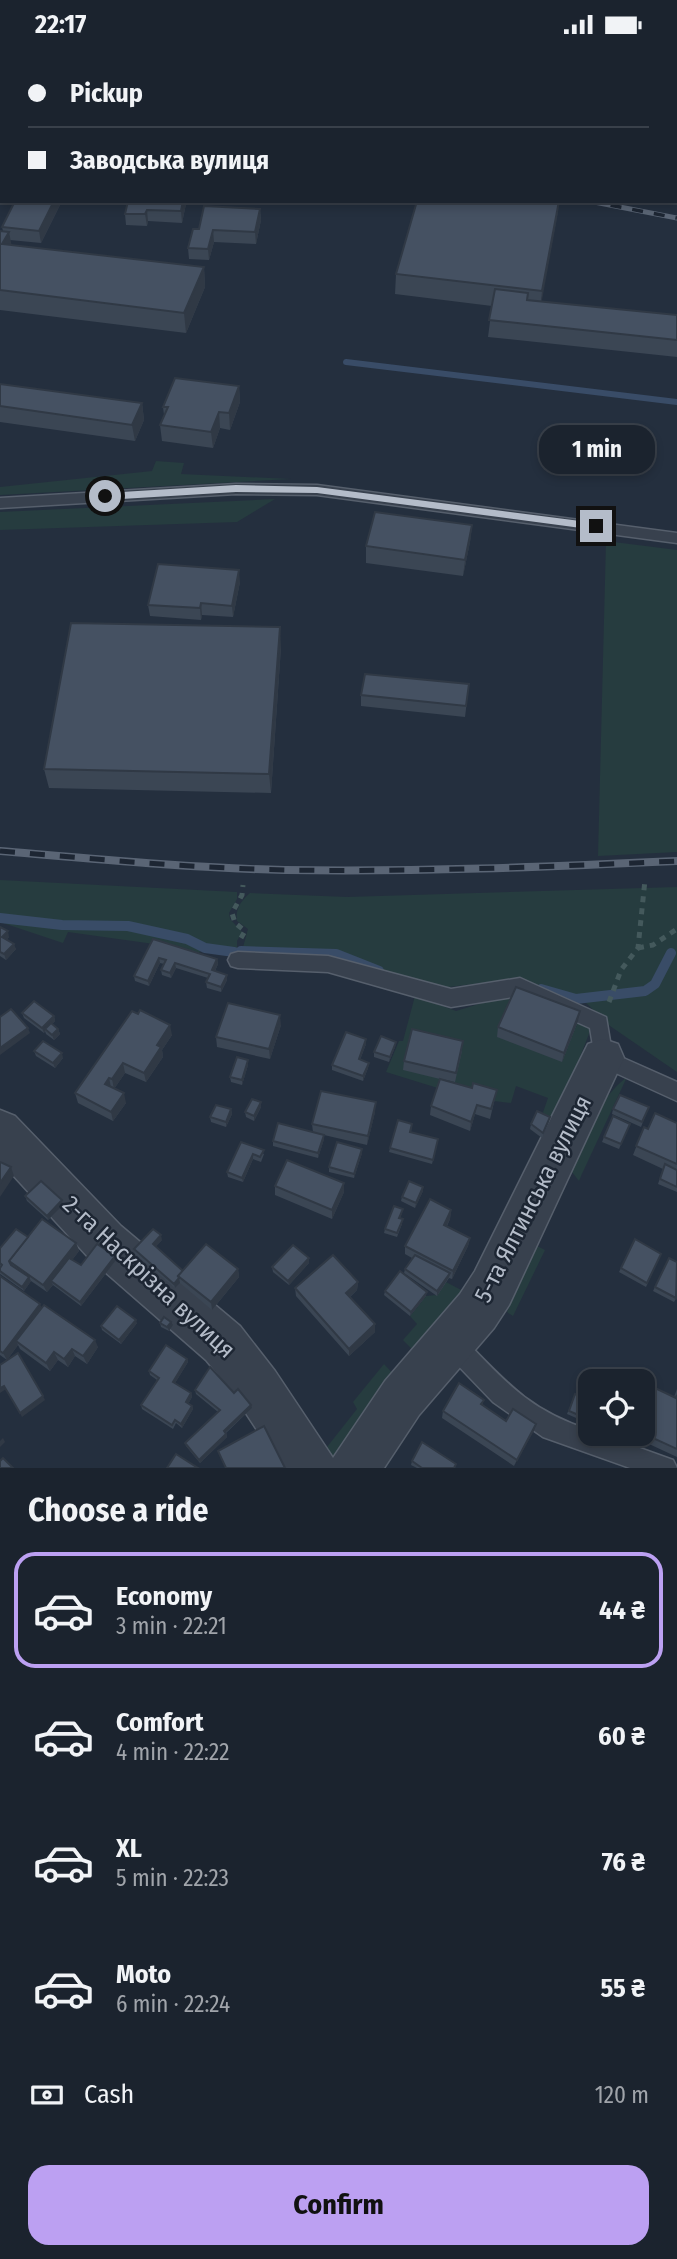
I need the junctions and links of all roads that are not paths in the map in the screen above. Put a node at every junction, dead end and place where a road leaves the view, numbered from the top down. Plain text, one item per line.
1 (0, 503) edge
2 (677, 538) edge
3 (238, 960) road end
4 (601, 1041) junction
5 (677, 1092) edge
6 (0, 1130) edge
7 (450, 1341) junction
8 (312, 1468) edge
9 (354, 1468) edge
10 (666, 1468) edge

1 - 2 lane
3 - 4 lane
4 - 5 lane
4 - 7 street, 5-та Ялтинська вулиця
6 - 8 street, 2-га Наскрізна вулиця
7 - 9 street, 5-та Ялтинська вулиця
7 - 10 lane

